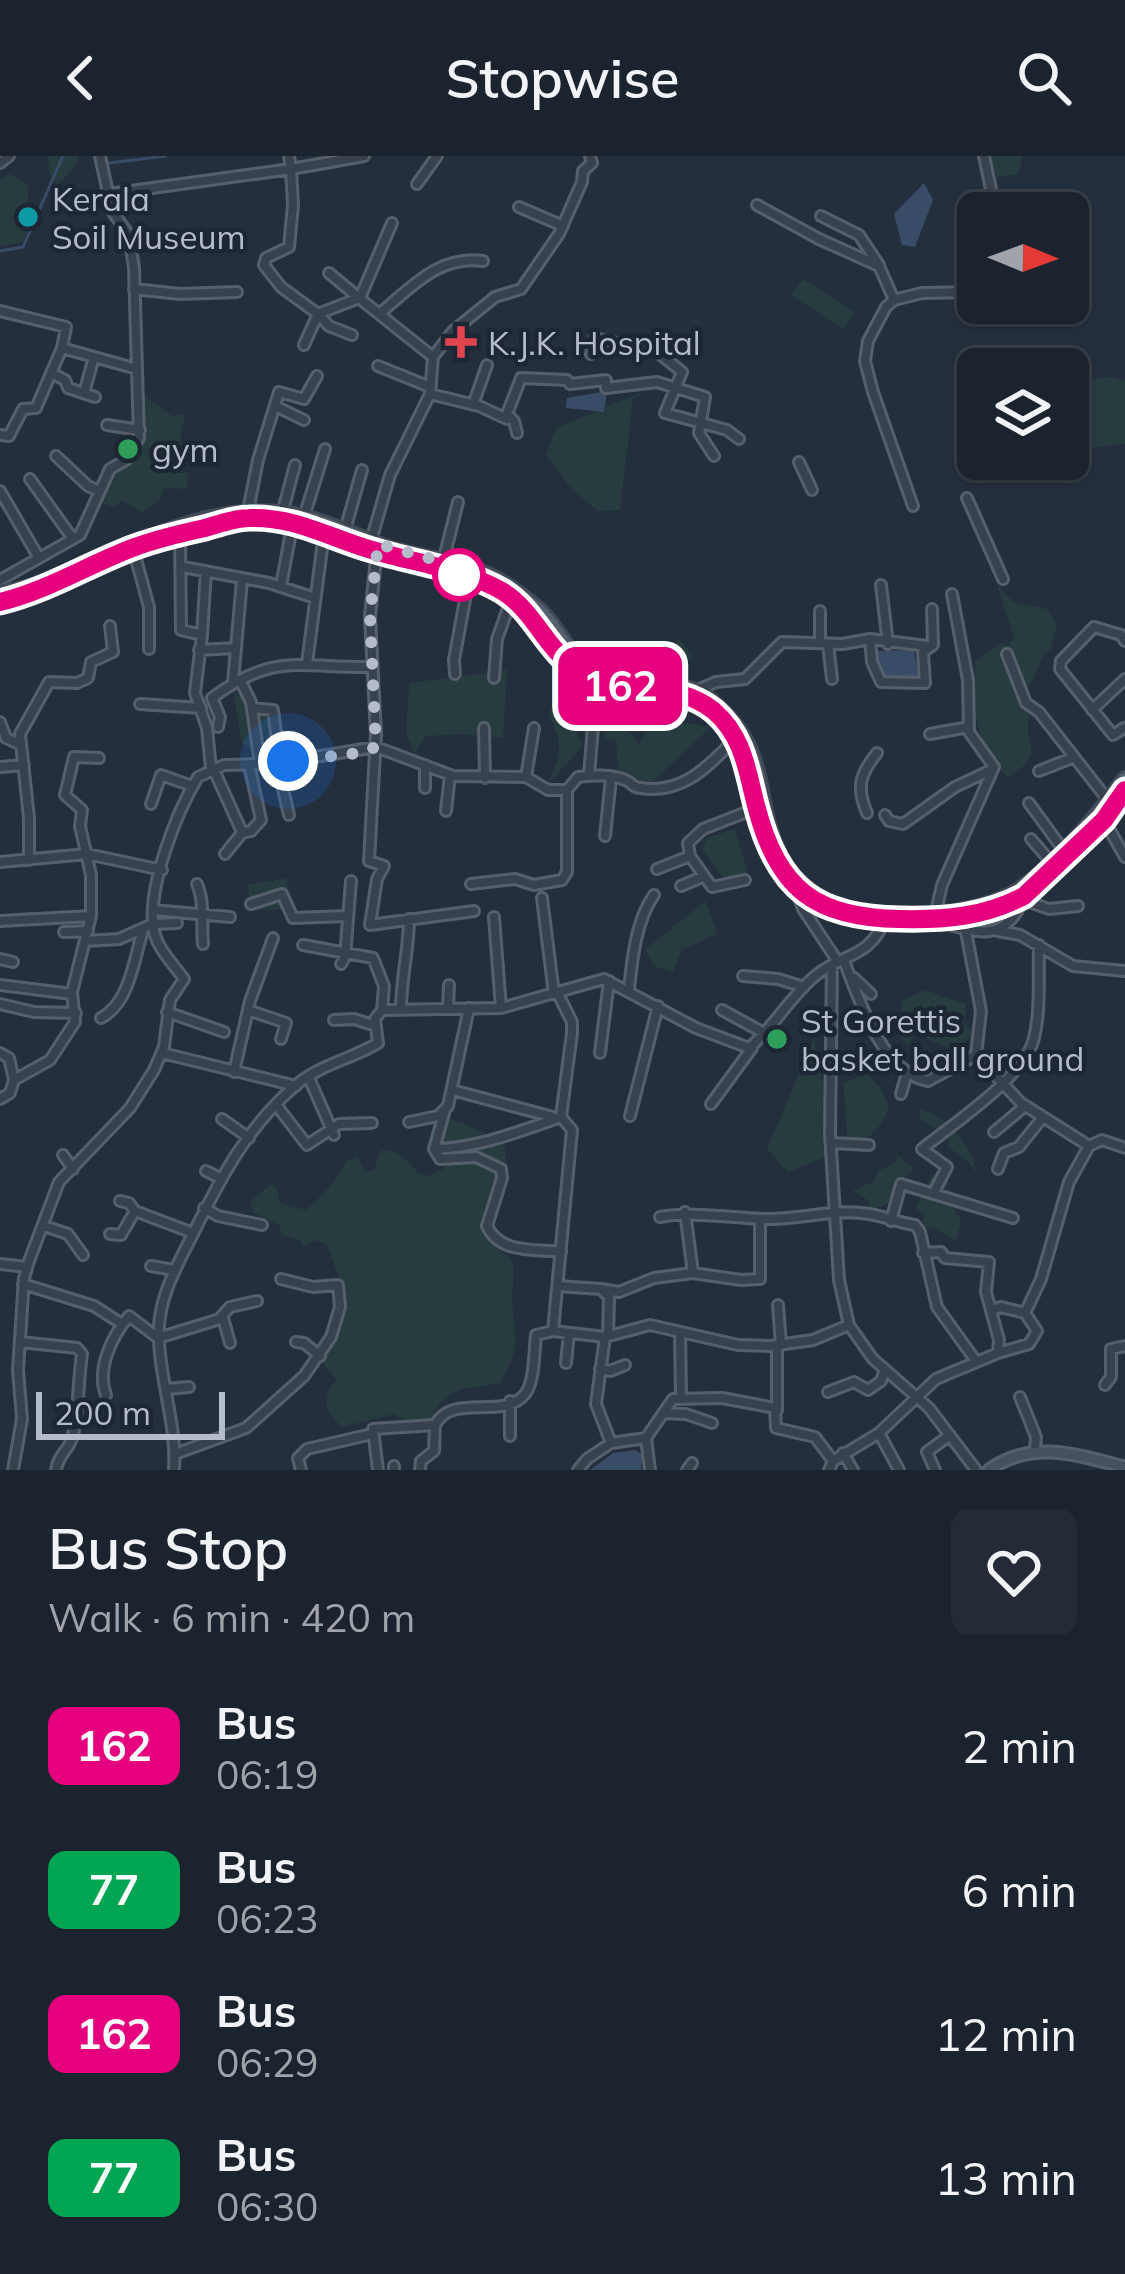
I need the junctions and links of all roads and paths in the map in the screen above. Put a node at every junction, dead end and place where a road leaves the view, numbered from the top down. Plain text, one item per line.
1 (9, 156) edge
2 (100, 156) edge
3 (289, 156) edge
4 (367, 156) edge
5 (437, 156) edge
6 (590, 156) edge
7 (984, 156) edge
8 (0, 163) edge
9 (291, 169) junction
10 (417, 184) dead end
11 (992, 192) edge
12 (109, 194) junction
13 (758, 205) dead end
14 (518, 207) dead end
15 (821, 216) dead end
16 (392, 223) dead end
17 (563, 226) junction
18 (483, 261) dead end
19 (879, 266) junction
20 (329, 273) dead end
21 (134, 289) junction
22 (237, 292) dead end
23 (957, 292) edge
24 (359, 298) junction
25 (894, 300) junction
26 (0, 311) edge
27 (318, 314) junction
28 (379, 314) junction
29 (352, 334) dead end
30 (304, 345) dead end
31 (62, 348) junction
32 (591, 354) dead end
33 (94, 357) junction
34 (434, 358) junction
35 (487, 365) dead end
36 (378, 366) dead end
37 (137, 369) junction
38 (51, 374) junction
39 (316, 376) dead end
40 (678, 386) junction
41 (430, 390) junction
42 (473, 405) junction
43 (275, 406) junction
44 (304, 420) dead end
45 (509, 420) dead end
46 (699, 422) junction
47 (107, 425) dead end
48 (140, 430) junction
49 (517, 433) dead end
50 (0, 435) edge
51 (739, 439) dead end
52 (325, 449) dead end
53 (56, 456) dead end
54 (714, 456) dead end
55 (799, 462) dead end
56 (295, 465) dead end
57 (362, 470) dead end
58 (30, 478) dead end
59 (812, 490) dead end
60 (0, 491) edge
61 (100, 491) junction
62 (967, 498) dead end
63 (458, 502) dead end
64 (913, 506) dead end
65 (248, 514) junction
66 (293, 517) junction
67 (324, 532) junction
68 (345, 532) junction
69 (180, 534) junction
70 (73, 539) junction
71 (374, 546) junction
72 (133, 548) junction
73 (39, 558) junction
74 (443, 563) junction
75 (183, 567) junction
76 (206, 570) junction
77 (470, 578) junction
78 (1003, 579) dead end
79 (0, 580) edge
80 (242, 580) junction
81 (881, 585) dead end
82 (281, 586) junction
83 (952, 594) dead end
84 (0, 598) edge
85 (315, 598) junction
86 (511, 599) junction
87 (932, 609) dead end
88 (820, 611) dead end
89 (110, 626) dead end
90 (202, 635) junction
91 (870, 639) junction
92 (1125, 641) edge
93 (824, 644) junction
94 (888, 644) junction
95 (927, 646) junction
96 (236, 648) junction
97 (149, 649) dead end
98 (199, 650) junction
99 (1007, 654) dead end
100 (307, 663) junction
101 (370, 668) junction
102 (455, 674) dead end
103 (494, 677) dead end
104 (832, 679) dead end
105 (1125, 679) edge
106 (237, 681) junction
107 (939, 681) dead end
108 (925, 682) junction
109 (696, 691) junction
110 (140, 704) dead end
111 (283, 707) dead end
112 (252, 708) junction
113 (202, 709) junction
114 (1092, 710) junction
115 (274, 719) junction
116 (0, 722) edge
117 (218, 727) dead end
118 (593, 727) dead end
119 (969, 727) junction
120 (255, 728) junction
121 (484, 728) dead end
122 (534, 728) dead end
123 (1125, 728) edge
124 (931, 734) dead end
125 (737, 737) junction
126 (19, 743) junction
127 (376, 747) junction
128 (878, 753) dead end
129 (99, 758) dead end
130 (1072, 758) junction
131 (279, 763) junction
132 (255, 764) junction
133 (24, 765) junction
134 (425, 765) junction
135 (0, 767) edge
136 (212, 768) junction
137 (994, 769) junction
138 (1039, 771) dead end
139 (450, 775) junction
140 (589, 775) junction
141 (526, 777) junction
142 (485, 778) junction
143 (611, 778) junction
144 (1125, 779) edge
145 (193, 786) junction
146 (425, 788) dead end
147 (567, 790) junction
148 (1125, 790) edge
149 (1108, 801) junction
150 (1029, 803) dead end
151 (151, 805) dead end
152 (757, 808) junction
153 (446, 811) dead end
154 (867, 813) dead end
155 (289, 815) dead end
156 (885, 815) dead end
157 (1104, 820) junction
158 (242, 833) junction
159 (604, 836) dead end
160 (1030, 839) dead end
161 (1064, 851) junction
162 (87, 854) junction
163 (225, 854) dead end
164 (689, 856) junction
165 (1125, 857) edge
166 (28, 860) junction
167 (0, 862) edge
168 (1051, 862) junction
169 (657, 869) dead end
170 (162, 870) junction
171 (702, 877) junction
172 (745, 880) dead end
173 (350, 881) dead end
174 (196, 884) dead end
175 (471, 884) dead end
176 (794, 884) junction
177 (681, 886) dead end
178 (654, 895) dead end
179 (542, 898) dead end
180 (1023, 898) junction
181 (251, 904) dead end
182 (1078, 906) dead end
183 (153, 910) junction
184 (473, 911) dead end
185 (202, 914) junction
186 (91, 916) junction
187 (230, 916) dead end
188 (346, 916) junction
189 (887, 916) junction
190 (494, 917) dead end
191 (934, 918) junction
192 (409, 919) junction
193 (0, 921) edge
194 (177, 923) dead end
195 (148, 927) junction
196 (966, 931) junction
197 (997, 931) junction
198 (64, 932) dead end
199 (86, 936) junction
200 (272, 938) dead end
201 (203, 944) dead end
202 (303, 945) dead end
203 (1039, 945) junction
204 (343, 950) junction
205 (0, 959) edge
206 (13, 962) dead end
207 (840, 962) junction
208 (341, 964) dead end
209 (1125, 969) edge
210 (743, 976) dead end
211 (609, 981) junction
212 (0, 985) edge
213 (448, 985) dead end
214 (804, 987) junction
215 (629, 990) junction
216 (555, 993) junction
217 (72, 994) junction
218 (871, 994) dead end
219 (0, 1004) edge
220 (658, 1006) junction
221 (501, 1007) junction
222 (448, 1008) junction
223 (469, 1008) junction
224 (248, 1010) junction
225 (382, 1010) junction
226 (401, 1010) junction
227 (722, 1010) dead end
228 (167, 1012) junction
229 (76, 1013) junction
230 (101, 1018) dead end
231 (334, 1020) dead end
232 (376, 1026) junction
233 (224, 1032) dead end
234 (764, 1033) junction
235 (280, 1040) dead end
236 (753, 1046) junction
237 (0, 1053) edge
238 (600, 1053) dead end
239 (162, 1054) junction
240 (976, 1055) junction
241 (234, 1072) junction
242 (908, 1073) junction
243 (309, 1078) junction
244 (14, 1080) junction
245 (1003, 1082) junction
246 (296, 1086) junction
247 (452, 1089) junction
248 (901, 1094) dead end
249 (0, 1099) edge
250 (711, 1104) dead end
251 (277, 1106) junction
252 (1025, 1106) junction
253 (445, 1110) junction
254 (630, 1116) dead end
255 (561, 1117) junction
256 (1043, 1117) junction
257 (221, 1119) dead end
258 (409, 1122) dead end
259 (371, 1123) dead end
260 (333, 1131) junction
261 (994, 1132) dead end
262 (249, 1138) junction
263 (832, 1143) junction
264 (869, 1145) dead end
265 (1089, 1146) junction
266 (1125, 1148) edge
267 (434, 1149) junction
268 (63, 1154) dead end
269 (998, 1168) dead end
270 (73, 1169) junction
271 (206, 1171) dead end
272 (220, 1178) junction
273 (933, 1194) junction
274 (120, 1201) dead end
275 (204, 1208) junction
276 (134, 1211) junction
277 (685, 1212) junction
278 (835, 1213) junction
279 (660, 1217) dead end
280 (1013, 1218) dead end
281 (760, 1219) junction
282 (891, 1221) junction
283 (262, 1225) dead end
284 (44, 1226) junction
285 (194, 1233) junction
286 (110, 1234) dead end
287 (561, 1252) junction
288 (923, 1253) junction
289 (83, 1255) dead end
290 (0, 1264) edge
291 (151, 1266) dead end
292 (27, 1267) junction
293 (173, 1270) junction
294 (693, 1274) junction
295 (281, 1279) dead end
296 (23, 1284) junction
297 (558, 1286) junction
298 (602, 1289) junction
299 (257, 1301) dead end
300 (778, 1305) dead end
301 (992, 1310) junction
302 (1025, 1313) junction
303 (220, 1318) junction
304 (122, 1324) junction
305 (850, 1325) junction
306 (553, 1331) junction
307 (680, 1332) junction
308 (569, 1333) junction
309 (606, 1336) junction
310 (158, 1338) junction
311 (20, 1342) junction
312 (296, 1342) dead end
313 (230, 1343) dead end
314 (779, 1345) junction
315 (1125, 1346) edge
316 (998, 1353) junction
317 (320, 1356) junction
318 (976, 1361) junction
319 (566, 1363) dead end
320 (625, 1365) dead end
321 (599, 1370) junction
322 (885, 1370) junction
323 (1105, 1385) dead end
324 (189, 1387) dead end
325 (166, 1389) junction
326 (828, 1392) dead end
327 (106, 1395) dead end
328 (681, 1396) junction
329 (916, 1396) junction
330 (1020, 1397) dead end
331 (510, 1401) junction
332 (777, 1409) junction
333 (663, 1413) junction
334 (712, 1423) dead end
335 (436, 1425) junction
336 (879, 1433) junction
337 (372, 1434) junction
338 (950, 1435) junction
339 (510, 1436) dead end
340 (646, 1438) junction
341 (611, 1443) junction
342 (1035, 1451) junction
343 (843, 1453) junction
344 (175, 1454) junction
345 (831, 1466) edge
346 (1125, 1467) edge
347 (13, 1470) edge
348 (56, 1470) edge
349 (174, 1470) edge
350 (301, 1470) edge
351 (378, 1470) edge
352 (420, 1470) edge
353 (578, 1470) edge
354 (650, 1470) edge
355 (853, 1470) edge
356 (899, 1470) edge
357 (935, 1470) edge
358 (976, 1470) edge
359 (988, 1470) edge

1 - 8 street
2 - 12 street
3 - 9 street
4 - 9 street
5 - 10 street
6 - 17 street
7 - 11 street
9 - 12 street
9 - 27 street
12 - 21 street
13 - 19 street
14 - 17 street
15 - 19 street
16 - 24 street
17 - 34 street
18 - 28 street
19 - 25 street
20 - 24 street
21 - 22 street
21 - 37 street
23 - 25 street
24 - 27 street
24 - 28 street
25 - 64 street
26 - 31 street
27 - 29 street
27 - 30 street
28 - 34 street
31 - 33 street
31 - 38 street
32 - 40 street
33 - 37 street
33 - 38 street
34 - 41 street
35 - 42 street
36 - 41 street
37 - 48 street
38 - 50 street
39 - 43 street
40 - 46 street
40 - 46 street
40 - 49 street
41 - 42 street
41 - 71 street
42 - 45 street
43 - 44 street
43 - 65 street
46 - 51 street
46 - 54 street
47 - 48 street
48 - 61 street
52 - 66 street
53 - 61 street
55 - 59 street
56 - 66 street
57 - 68 street
58 - 70 street
60 - 73 street
61 - 70 street
62 - 78 street
63 - 74 street
65 - 66 main road
65 - 69 main road
65 - 84 main road
66 - 67 main road
66 - 68 main road
66 - 82 street
67 - 71 main road
67 - 85 street
68 - 71 main road
69 - 72 main road
69 - 75 street
70 - 73 street
71 - 74 main road
71 - 77 main road
71 - 101 street
72 - 84 main road
72 - 97 street
73 - 79 street
74 - 109 main road
75 - 76 street
75 - 90 street
76 - 80 street
76 - 90 street
77 - 86 main road
77 - 102 street
80 - 82 street
80 - 96 street
81 - 94 street
82 - 85 street
83 - 119 street
85 - 100 street
86 - 103 street
86 - 125 main road
87 - 95 street
88 - 93 street
89 - 126 street
90 - 98 street
91 - 93 street
91 - 94 street
91 - 108 street
92 - 114 street
93 - 104 street
93 - 109 street
94 - 95 street
95 - 108 street
96 - 98 street
96 - 106 street
98 - 113 street
99 - 130 street
100 - 101 street
100 - 106 street
101 - 127 street
105 - 114 street
106 - 112 street
106 - 117 street
107 - 108 street
109 - 189 main road
110 - 113 street
111 - 115 street
112 - 115 street
112 - 120 street
113 - 136 street
114 - 123 street
115 - 120 street
115 - 131 street
116 - 126 street
118 - 140 street
119 - 124 street
119 - 137 street
120 - 132 street
121 - 142 street
122 - 141 street
125 - 143 street
125 - 152 main road
126 - 133 street
127 - 131 street
127 - 134 street
127 - 192 street
128 - 154 street
129 - 162 street
130 - 138 street
130 - 149 street
131 - 132 street
131 - 155 street
132 - 136 street
132 - 158 street
133 - 135 street
133 - 166 street
134 - 139 street
134 - 146 street
136 - 145 street
136 - 158 street
137 - 156 street
137 - 191 street
139 - 142 street
139 - 153 street
140 - 143 street
140 - 147 street
141 - 142 street
141 - 147 street
143 - 159 street
144 - 149 main road
145 - 151 street
145 - 170 street
147 - 175 street
148 - 157 main road
149 - 161 main road
150 - 161 street
152 - 164 street
152 - 176 main road
157 - 165 street
157 - 180 main road
158 - 163 street
160 - 168 street
161 - 168 main road
162 - 166 street
162 - 170 street
162 - 186 street
164 - 169 street
164 - 171 street
166 - 167 street
168 - 191 main road
170 - 183 street
171 - 172 street
171 - 177 street
173 - 188 street
174 - 185 street
176 - 189 main road
176 - 207 street
178 - 215 street
179 - 216 street
180 - 182 street
180 - 191 main road
180 - 197 street
181 - 188 street
183 - 185 street
183 - 195 street
184 - 192 street
185 - 187 street
185 - 201 street
186 - 193 street
186 - 199 street
188 - 204 street
189 - 191 main road
189 - 207 street
190 - 221 street
191 - 196 street
192 - 226 street
194 - 195 street
195 - 199 street
195 - 228 street
195 - 230 street
196 - 197 street
196 - 240 street
197 - 203 street
198 - 199 street
199 - 217 street
200 - 224 street
202 - 204 street
203 - 209 street
203 - 245 street
204 - 208 street
204 - 225 street
205 - 206 street
207 - 214 street
207 - 218 street
207 - 242 street
207 - 263 street
210 - 214 street
211 - 215 street
211 - 216 street
211 - 238 street
212 - 217 street
213 - 222 street
214 - 234 street
215 - 220 street
216 - 221 street
216 - 255 street
217 - 229 street
219 - 229 street
220 - 236 street
220 - 254 street
221 - 223 street
222 - 223 street
222 - 226 street
223 - 247 street
224 - 235 street
224 - 241 street
225 - 226 street
225 - 232 street
227 - 234 street
228 - 233 street
228 - 239 street
229 - 244 street
231 - 232 street
232 - 243 street
234 - 236 street
236 - 250 street
237 - 244 street
239 - 241 street
239 - 270 street
240 - 242 street
240 - 245 street
241 - 246 street
242 - 248 street
243 - 246 street
243 - 260 street
244 - 249 street
245 - 252 street
245 - 273 street
246 - 251 street
247 - 253 street
247 - 255 street
251 - 260 street
251 - 262 street
252 - 256 street
252 - 261 street
253 - 258 street
253 - 267 street
255 - 267 street
255 - 287 street
256 - 265 street
256 - 269 street
257 - 262 street
259 - 260 street
262 - 272 street
263 - 264 street
263 - 278 street
265 - 266 street
265 - 302 street
267 - 287 street
268 - 270 street
270 - 284 street
271 - 272 street
272 - 275 street
273 - 280 street
273 - 282 street
274 - 276 street
275 - 283 street
275 - 285 street
276 - 285 street
276 - 286 street
277 - 279 street
277 - 281 street
277 - 294 street
278 - 281 street
278 - 282 street
278 - 305 street
281 - 294 street
282 - 288 street
284 - 289 street
284 - 292 street
285 - 293 street
287 - 297 street
288 - 301 street
288 - 318 street
290 - 292 street
291 - 293 street
292 - 296 street
293 - 310 street
294 - 298 street
295 - 317 street
296 - 304 street
296 - 311 street
297 - 298 street
297 - 306 street
298 - 309 street
299 - 303 street
300 - 314 street
301 - 302 street
301 - 316 street
302 - 316 street
303 - 310 street
303 - 313 street
304 - 310 street
304 - 327 street
305 - 314 street
305 - 322 street
306 - 308 street
306 - 331 street
307 - 309 street
307 - 314 street
307 - 328 street
308 - 309 street
308 - 319 street
309 - 321 street
310 - 325 street
311 - 347 street
311 - 348 street
312 - 317 street
314 - 332 street
315 - 323 street
316 - 318 street
317 - 344 street
318 - 329 street
320 - 321 street
321 - 341 street
322 - 326 street
322 - 329 street
324 - 325 street
325 - 344 street
328 - 332 street
328 - 333 street
329 - 336 street
329 - 338 street
330 - 342 street
331 - 335 street
331 - 339 street
332 - 345 street
333 - 334 street
333 - 340 street
335 - 337 street
335 - 352 street
336 - 343 street
336 - 356 street
337 - 350 street
337 - 351 street
338 - 357 street
338 - 358 street
340 - 341 street
340 - 354 street
341 - 353 street
342 - 346 main road
342 - 359 main road
343 - 345 street
343 - 355 street
344 - 349 street

